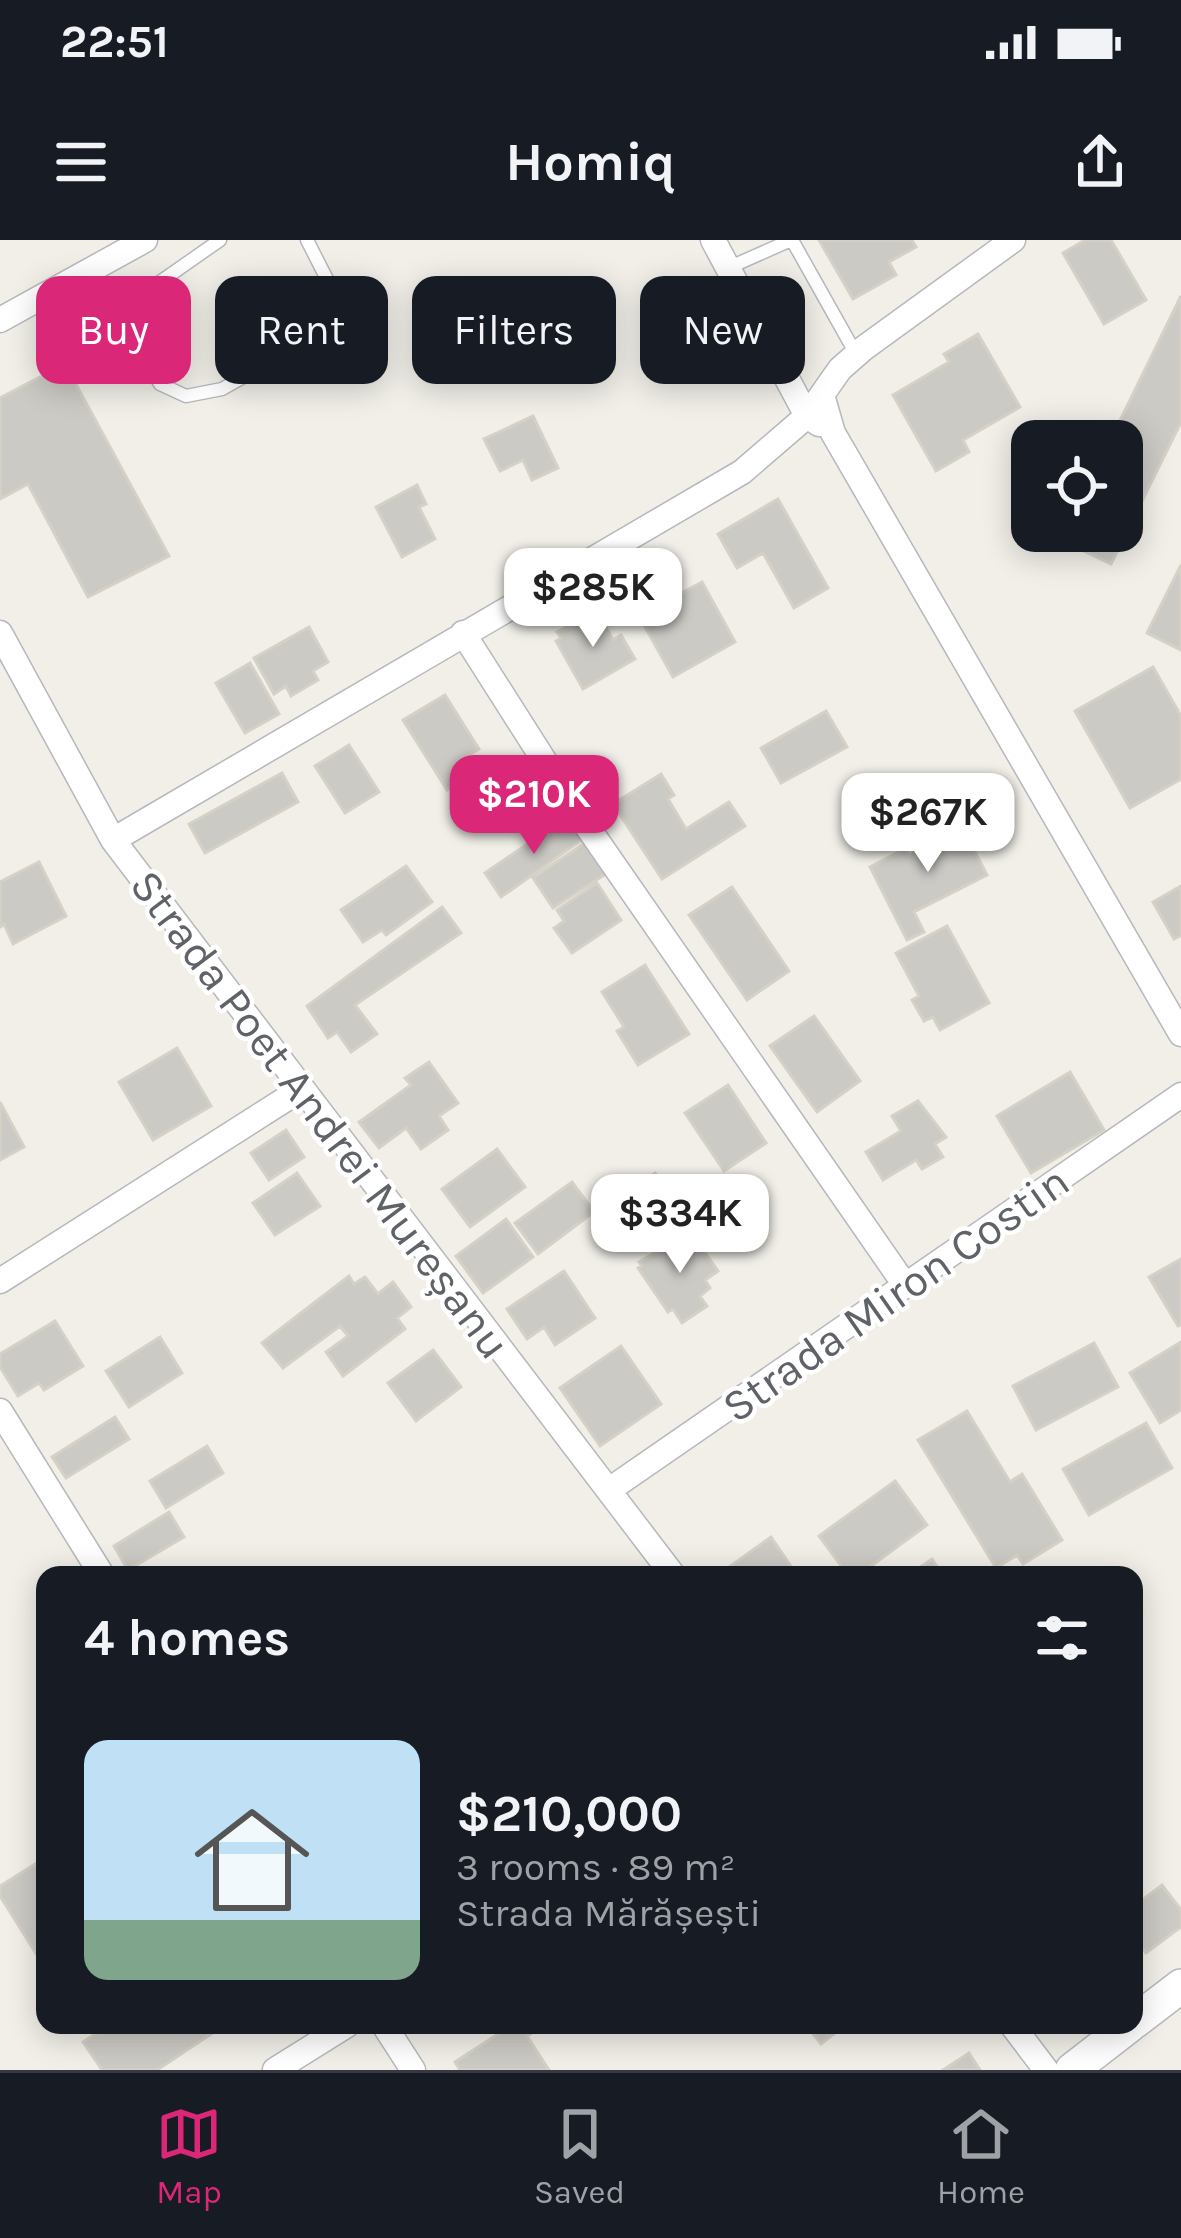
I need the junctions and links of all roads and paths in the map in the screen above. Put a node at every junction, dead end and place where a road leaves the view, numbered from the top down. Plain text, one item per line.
1 (145, 240) edge
2 (220, 240) edge
3 (307, 240) edge
4 (713, 240) edge
5 (792, 240) edge
6 (1013, 240) edge
7 (728, 268) junction
8 (87, 273) junction
9 (89, 276) edge
10 (168, 276) edge
11 (0, 320) edge
12 (856, 355) junction
13 (159, 384) edge
14 (815, 405) junction
15 (0, 633) edge
16 (463, 633) junction
17 (113, 839) junction
18 (1181, 1034) edge
19 (300, 1090) junction
20 (1181, 1095) edge
21 (0, 1281) edge
22 (904, 1286) junction
23 (0, 1411) edge
24 (609, 1490) junction
25 (96, 1566) edge
26 (666, 1566) edge
27 (1181, 1986) edge
28 (1143, 2015) edge
29 (333, 2034) edge
30 (390, 2034) edge
31 (1019, 2034) edge
32 (1119, 2034) edge
33 (275, 2070) edge
34 (413, 2070) edge
35 (1046, 2070) edge
36 (1072, 2070) edge

1 - 8 street
2 - 10 lane
3 - 13 lane
4 - 7 street
5 - 7 lane
5 - 12 lane
6 - 12 street
7 - 14 street
8 - 9 lane
8 - 11 street
12 - 14 street
14 - 16 street
14 - 18 street
15 - 17 street, Strada Poet Andrei Mureșanu
16 - 17 street
16 - 22 street
17 - 19 street, Strada Poet Andrei Mureșanu
19 - 21 street
19 - 24 street, Strada Poet Andrei Mureșanu
20 - 22 street, Strada Miron Costin
22 - 24 street, Strada Miron Costin
23 - 25 street
24 - 26 street, Strada Poet Andrei Mureșanu
27 - 28 street
29 - 33 street
30 - 34 street
31 - 35 street
32 - 36 street

